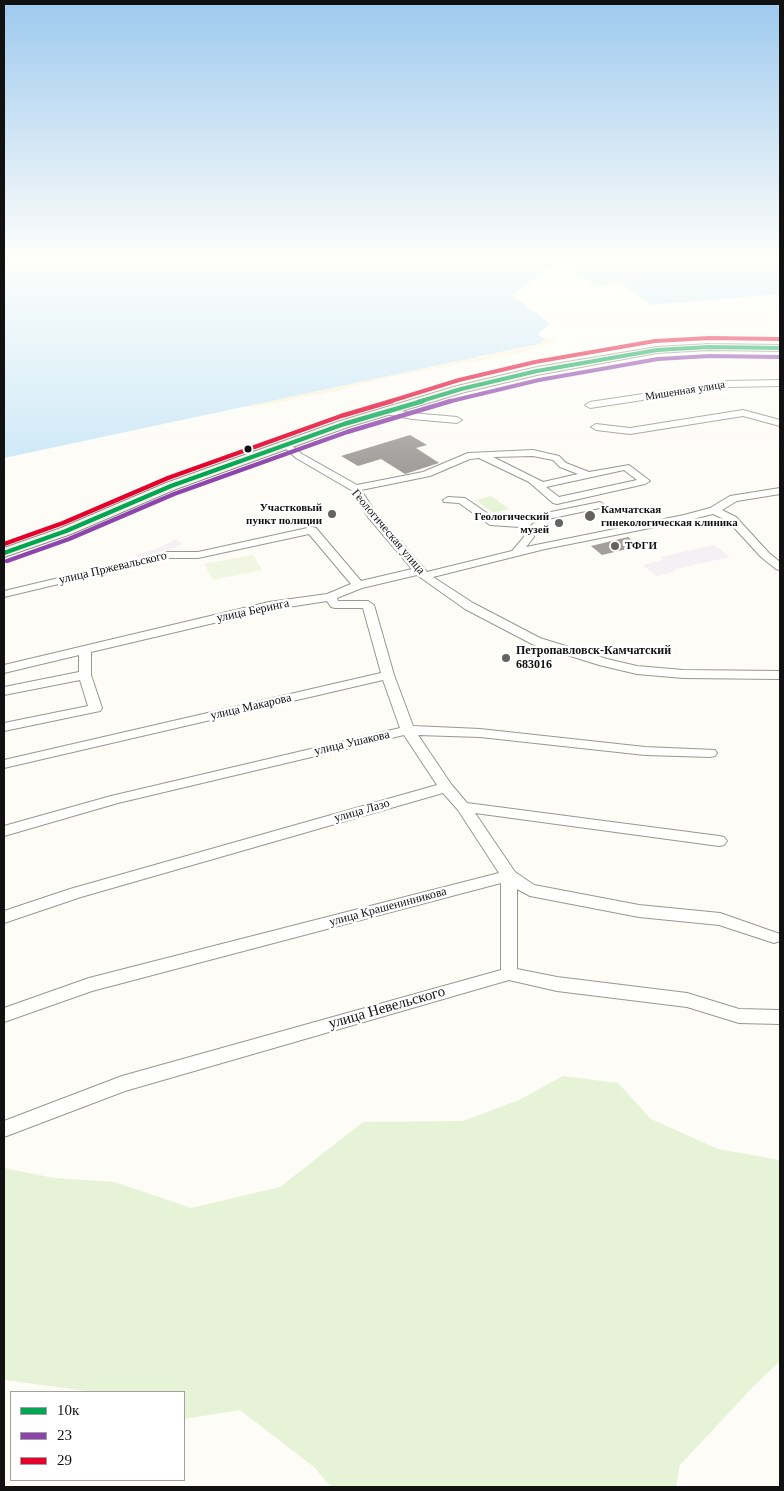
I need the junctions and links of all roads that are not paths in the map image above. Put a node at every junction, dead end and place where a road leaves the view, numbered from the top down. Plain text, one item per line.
1 (780, 348) edge
2 (780, 383) edge
3 (590, 405) dead end
4 (384, 411) junction
5 (457, 420) dead end
6 (780, 423) edge
7 (596, 427) dead end
8 (287, 444) junction
9 (481, 455) junction
10 (588, 475) junction
11 (533, 481) junction
12 (354, 488) junction
13 (780, 491) edge
14 (448, 500) dead end
15 (600, 505) dead end
16 (714, 510) junction
17 (523, 524) junction
18 (312, 530) joint
19 (4, 553) edge
20 (516, 554) junction
21 (780, 567) edge
22 (422, 573) junction
23 (358, 584) junction
24 (4, 594) edge
25 (330, 598) junction
26 (86, 650) junction
27 (4, 669) edge
28 (85, 675) junction
29 (388, 675) junction
30 (780, 675) edge
31 (4, 691) edge
32 (4, 727) edge
33 (408, 730) junction
34 (710, 753) dead end
35 (4, 764) edge
36 (446, 786) junction
37 (463, 807) junction
38 (4, 831) edge
39 (719, 841) dead end
40 (508, 876) junction
41 (4, 917) edge
42 (774, 937) dead end
43 (509, 974) junction
44 (4, 1015) edge
45 (780, 1017) edge
46 (4, 1129) edge

1 - 4 main road
2 - 3 street, Мишенная улица
4 - 5 street
4 - 8 main road
6 - 7 street
8 - 12 street, Геологическая улица
8 - 19 main road
9 - 10 street
9 - 11 street
9 - 12 street
10 - 11 street
10 - 11 street
12 - 22 street, Геологическая улица
13 - 16 street
14 - 17 street
15 - 17 street
16 - 20 street, улица Беринга
16 - 21 street
17 - 20 street
18 - 23 street
18 - 24 street, улица Пржевальского
20 - 22 street, улица Беринга
22 - 23 street, улица Беринга
22 - 30 street, Геологическая улица
23 - 25 street, улица Беринга
25 - 26 street, улица Беринга
25 - 29 street
26 - 27 street, улица Беринга
26 - 28 street
28 - 31 street
28 - 32 street
29 - 33 street
29 - 35 street, улица Макарова
33 - 34 street, улица Ушакова
33 - 36 street
33 - 38 street, улица Ушакова
36 - 37 street
36 - 41 street, улица Лазо
37 - 39 street
37 - 40 street
40 - 42 street
40 - 43 street
40 - 44 street, улица Крашенинникова
43 - 45 street, улица Невельского
43 - 46 street, улица Невельского

